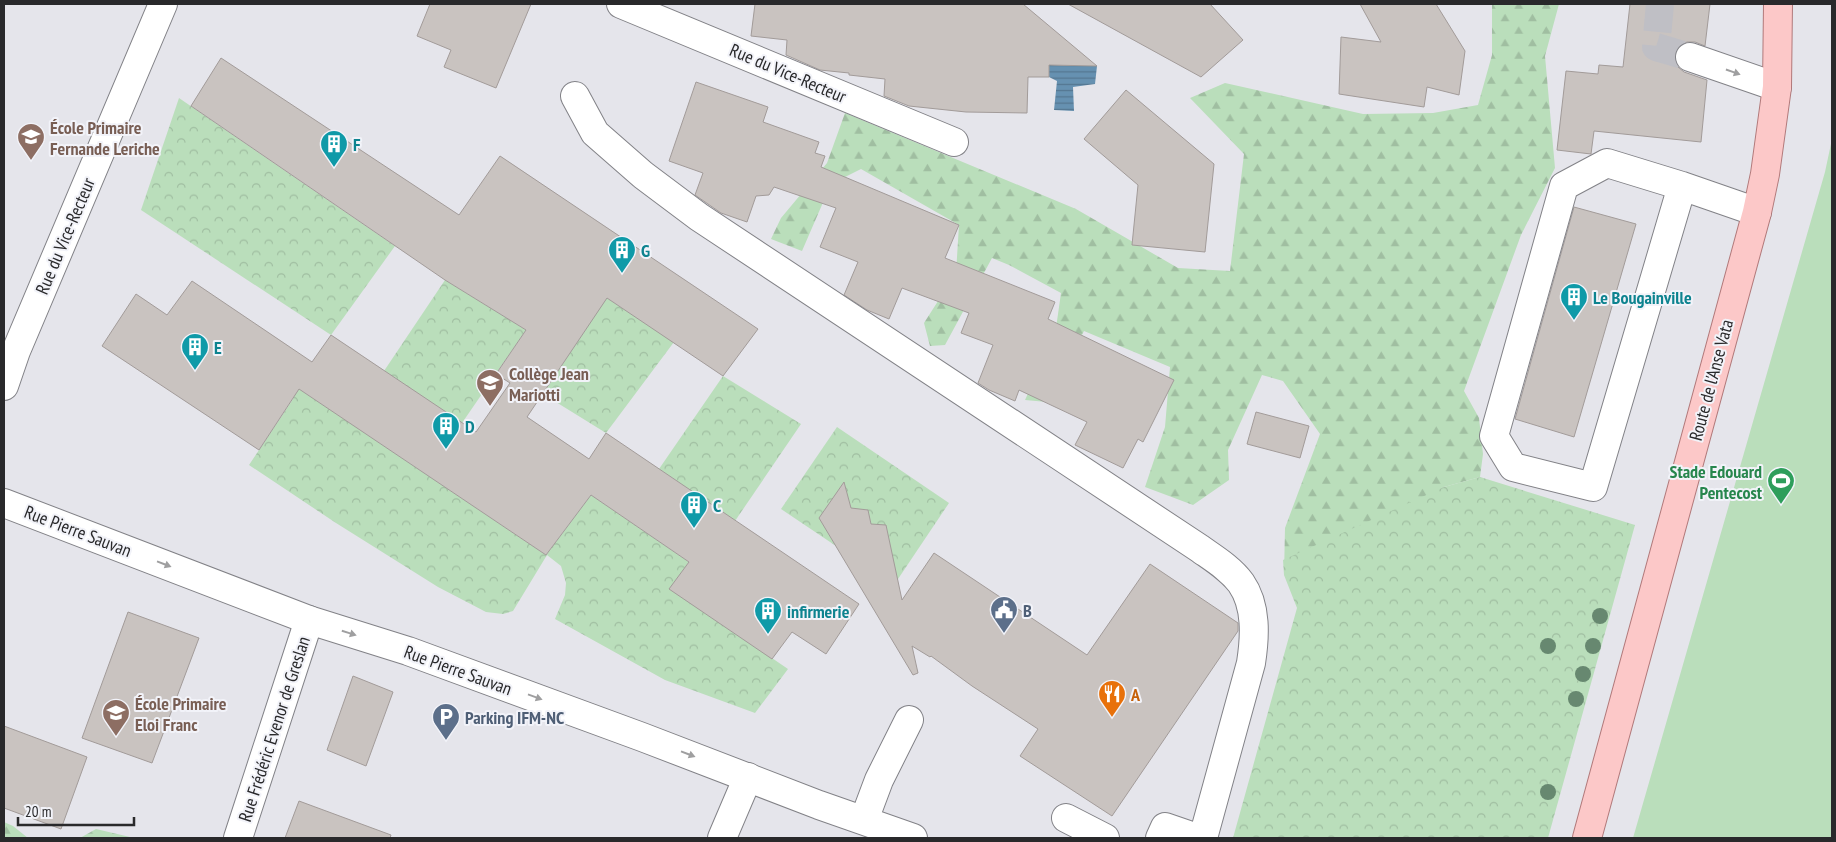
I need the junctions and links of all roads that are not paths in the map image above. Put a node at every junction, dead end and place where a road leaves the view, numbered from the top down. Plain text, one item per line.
1 (162, 4) edge
2 (621, 4) edge
3 (1778, 4) edge
4 (1690, 57) tunnel mouth
5 (1777, 87) junction
6 (575, 96) dead end
7 (954, 142) dead end
8 (1682, 186) junction
9 (1757, 212) junction
10 (4, 386) edge
11 (4, 503) edge
12 (309, 620) junction
13 (909, 720) dead end
14 (748, 777) junction
15 (1066, 818) dead end
16 (864, 820) junction
17 (238, 838) edge
18 (722, 838) edge
19 (913, 838) edge
20 (1105, 838) edge
21 (1160, 838) edge
22 (1197, 838) edge
23 (1203, 838) edge
24 (1587, 838) edge

1 - 10 street, Rue du Vice-Recteur
2 - 7 street, Rue du Vice-Recteur
3 - 5 main road, Route de l'Anse Vata
4 -> 5 street
5 - 9 main road, Route de l'Anse Vata
6 - 23 street
8 - 8 street
8 - 9 street
9 - 24 main road, Route de l'Anse Vata
11 -> 12 street, Rue Pierre Sauvan
12 -> 14 street, Rue Pierre Sauvan
12 - 17 street, Rue Frédéric Evenor de Greslan
13 - 16 street
14 - 16 street, Rue Pierre Sauvan
14 - 18 street
15 - 20 street
16 - 19 street, Rue Pierre Sauvan
21 - 22 street

